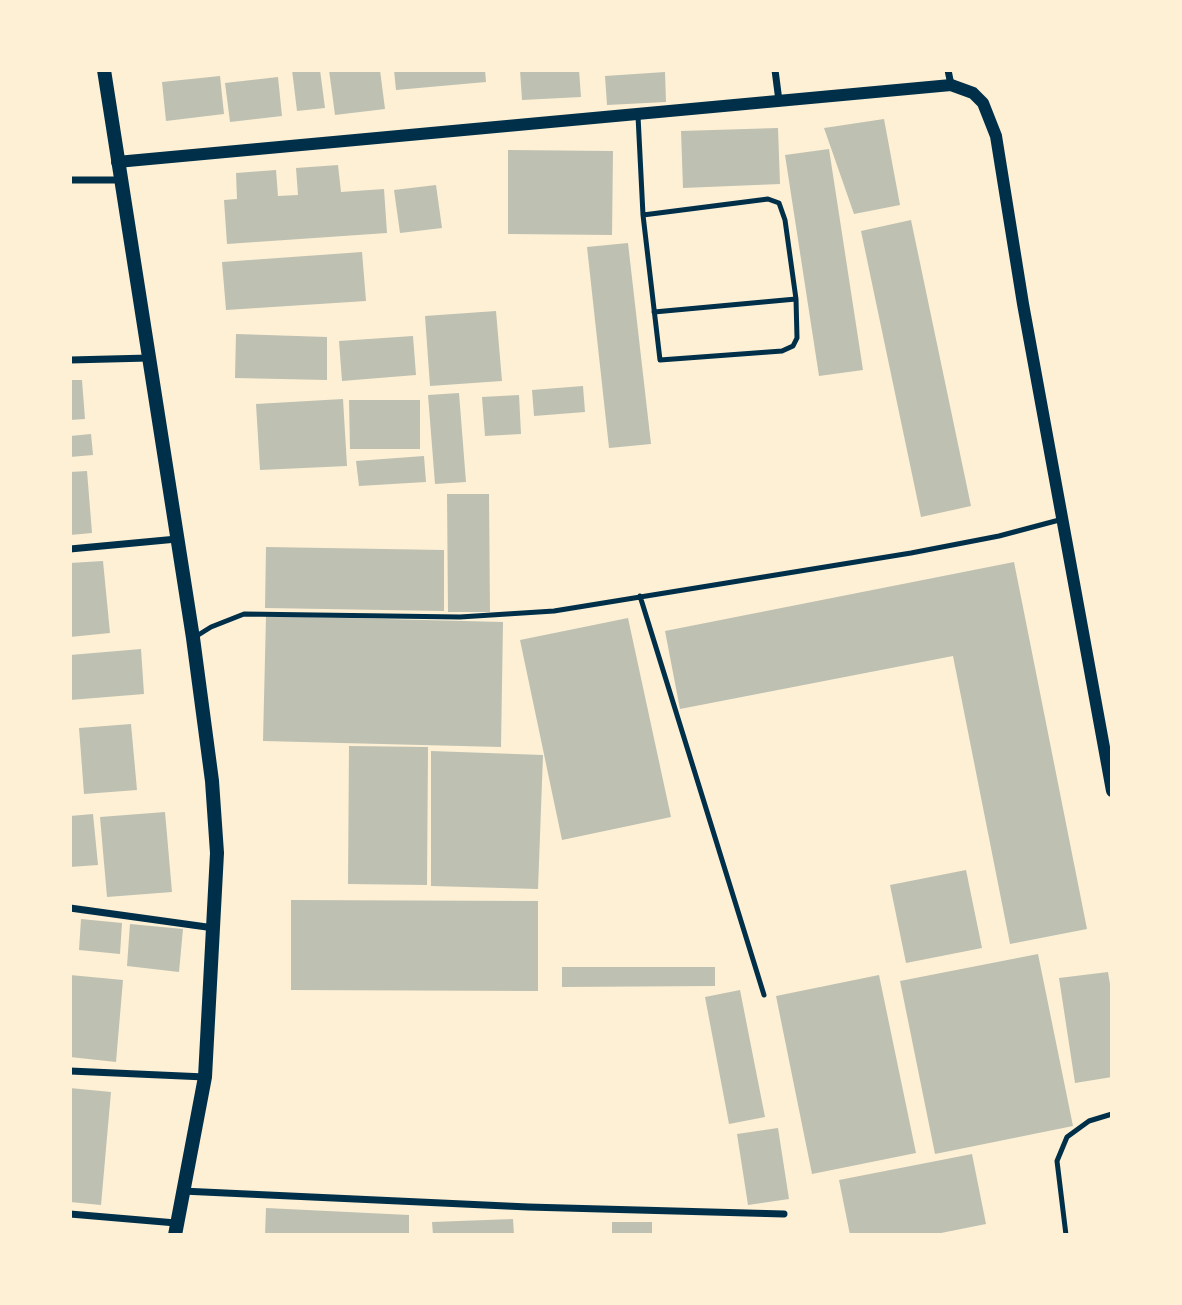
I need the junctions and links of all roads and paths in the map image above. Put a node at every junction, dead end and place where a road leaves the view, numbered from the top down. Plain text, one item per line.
1 (104, 70) edge
2 (775, 70) edge
3 (948, 70) edge
4 (951, 85) junction
5 (779, 101) junction
6 (638, 116) junction
7 (117, 162) junction
8 (70, 180) edge
9 (120, 180) junction
10 (643, 215) junction
11 (796, 299) junction
12 (654, 312) junction
13 (149, 358) junction
14 (70, 360) edge
15 (1063, 519) junction
16 (177, 539) junction
17 (70, 549) edge
18 (640, 596) junction
19 (193, 638) junction
20 (1112, 791) edge
21 (70, 908) edge
22 (215, 928) junction
23 (764, 995) dead end
24 (70, 1070) edge
25 (205, 1077) junction
26 (1112, 1114) edge
27 (182, 1191) junction
28 (70, 1214) edge
29 (784, 1214) dead end
30 (175, 1229) edge
31 (1066, 1235) edge

1 - 7 main road
2 - 5 street
3 - 4 street
4 - 5 street
4 - 15 street
5 - 6 street
6 - 7 street
6 - 10 lane
7 - 9 main road
8 - 9 street
9 - 13 main road
10 - 11 lane
10 - 12 lane
11 - 12 lane
11 - 12 lane
13 - 14 street
13 - 16 main road
15 - 18 lane
15 - 20 street
16 - 17 street
16 - 19 main road
18 - 19 lane
18 - 23 lane
19 - 22 main road
21 - 22 street
22 - 25 main road
24 - 25 street
25 - 27 main road
26 - 31 lane
27 - 29 street
27 - 30 main road
28 - 30 street

